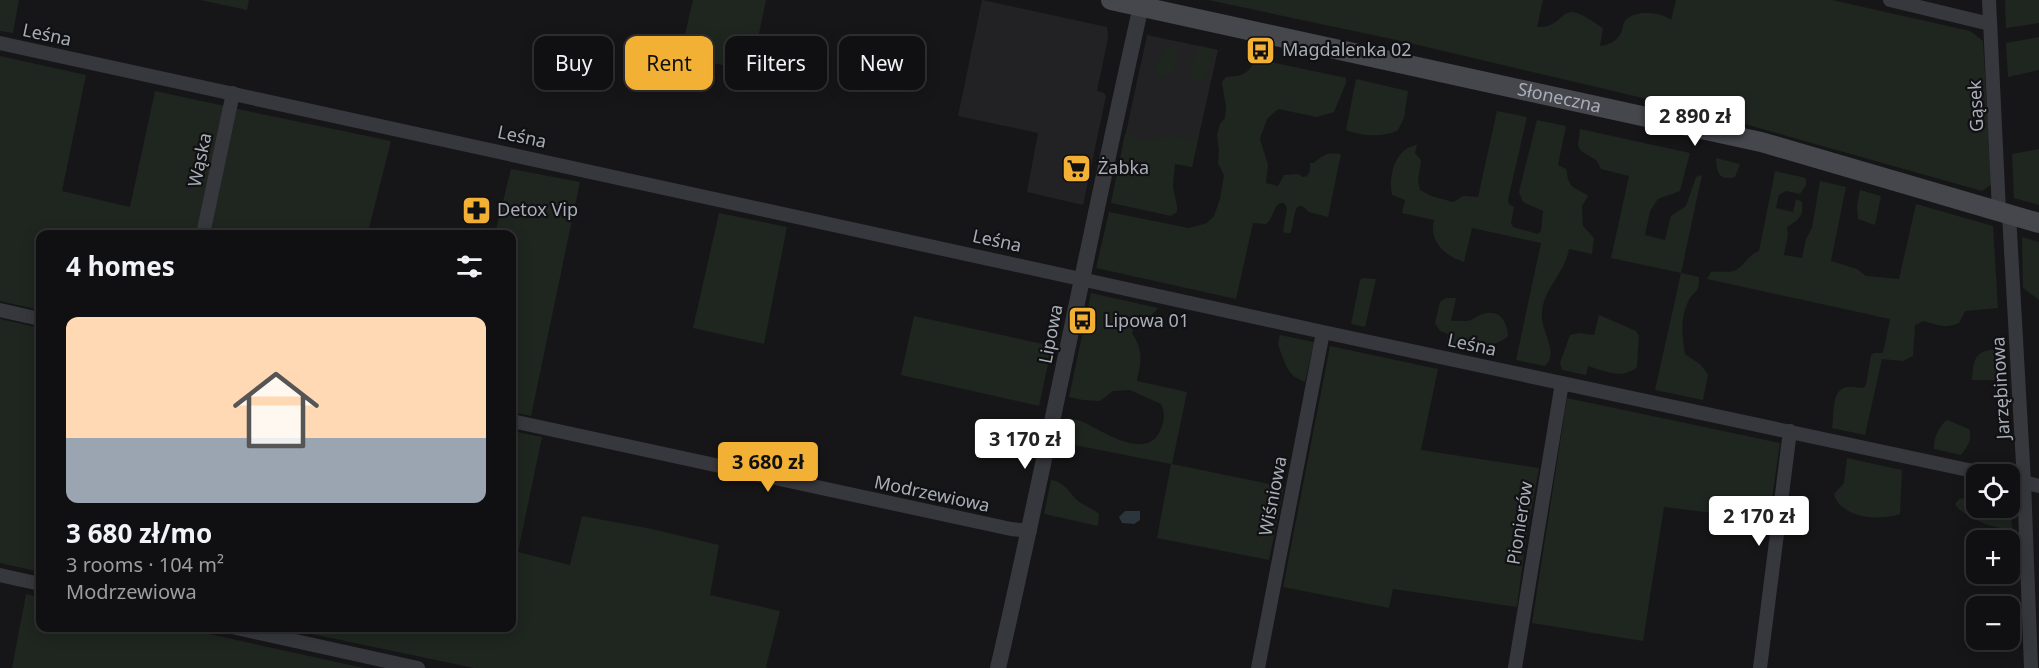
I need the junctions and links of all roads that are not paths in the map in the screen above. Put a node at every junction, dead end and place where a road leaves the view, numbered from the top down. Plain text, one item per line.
1 (1111, 0) edge
2 (1890, 0) edge
3 (1989, 0) edge
4 (1141, 6) junction
5 (1990, 24) junction
6 (0, 43) edge
7 (233, 93) junction
8 (2004, 212) junction
9 (2039, 223) edge
10 (204, 230) edge
11 (1082, 279) junction
12 (0, 310) edge
13 (36, 317) edge
14 (1323, 332) junction
15 (1562, 383) junction
16 (516, 422) edge
17 (1790, 431) junction
18 (1966, 469) edge
19 (2020, 481) edge
20 (2024, 482) junction
21 (2039, 486) edge
22 (1029, 531) junction
23 (0, 575) edge
24 (36, 583) edge
25 (255, 632) edge
26 (418, 668) edge
27 (998, 668) edge
28 (1258, 668) edge
29 (1515, 668) edge
30 (1760, 668) edge
31 (2031, 668) edge

1 - 4 main road, Słoneczna
2 - 5 street
3 - 5 street, Gąsek
4 - 8 main road, Słoneczna
4 - 11 street, Lipowa
5 - 8 street, Gąsek
6 - 7 street, Leśna
7 - 10 street, Wąska
7 - 11 street, Leśna
8 - 9 main road, Słoneczna
8 - 20 street, Jarzębinowa
11 - 14 street, Leśna
11 - 22 street, Lipowa
12 - 13 street
14 - 15 street, Leśna
14 - 28 street, Wiśniowa
15 - 17 street, Leśna
15 - 29 street, Pionierów
16 - 22 street, Modrzewiowa
17 - 18 street, Leśna
17 - 30 street
19 - 20 street
20 - 21 street
20 - 31 street, Jarzębinowa
22 - 27 street, Lipowa
23 - 24 street
25 - 26 street

